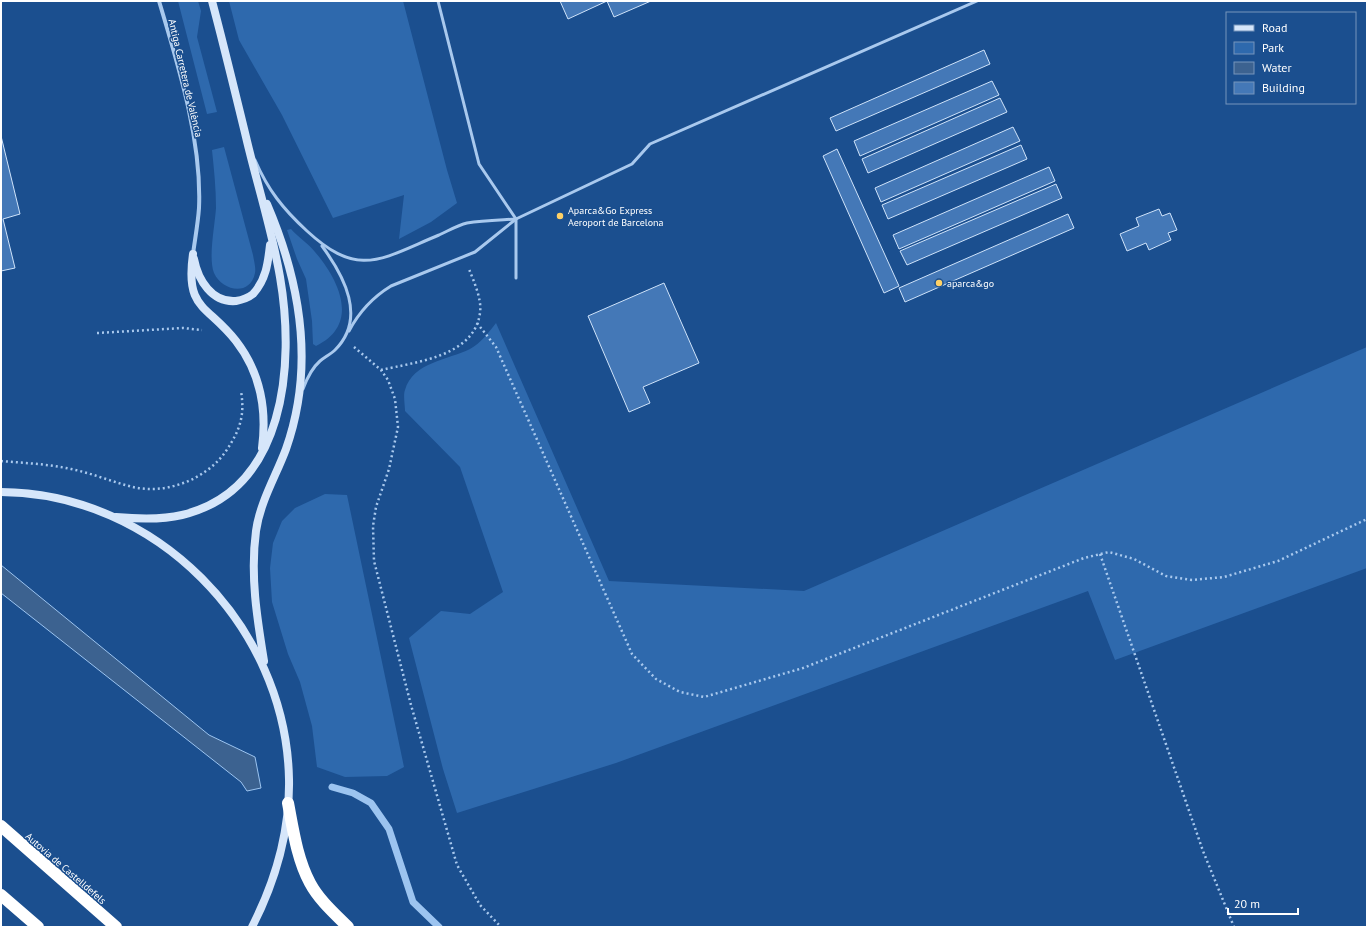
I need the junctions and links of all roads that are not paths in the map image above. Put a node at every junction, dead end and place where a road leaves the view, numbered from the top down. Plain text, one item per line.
1 (159, 1) edge
2 (212, 1) edge
3 (438, 1) edge
4 (977, 1) edge
5 (246, 137) junction
6 (260, 187) junction
7 (516, 219) junction
8 (270, 238) junction
9 (320, 243) junction
10 (193, 254) junction
11 (516, 278) dead end
12 (349, 331) junction
13 (297, 403) junction
14 (261, 455) junction
15 (1, 492) edge
16 (116, 517) junction
17 (265, 668) junction
18 (288, 802) junction
19 (1, 826) edge
20 (1, 895) edge
21 (38, 927) edge
22 (116, 927) edge
23 (252, 927) edge
24 (348, 927) edge

1 - 10 street, Antiga Carretera de València
2 - 5 main road
3 - 7 lane
4 - 7 lane
5 - 6 main road
5 - 9 lane
6 - 8 main road
6 - 13 main road
7 - 9 lane
7 - 11 lane
7 - 12 lane
8 - 10 main road
8 - 14 main road
9 - 12 lane
10 - 14 main road
12 - 13 lane
13 - 17 main road
14 - 16 main road
15 - 16 main road
16 - 17 main road
17 - 18 main road
18 - 23 main road
18 - 24 highway
19 - 22 highway, Autovia de Castelldefels
20 - 21 highway

